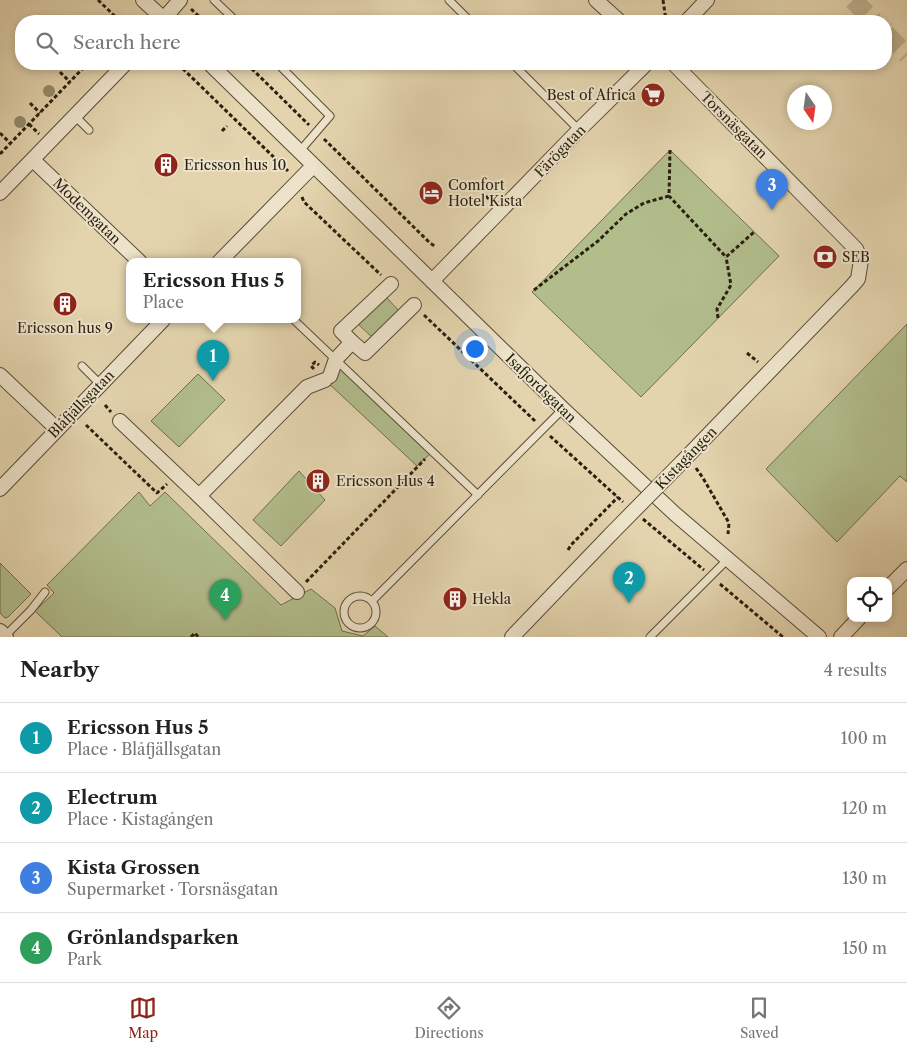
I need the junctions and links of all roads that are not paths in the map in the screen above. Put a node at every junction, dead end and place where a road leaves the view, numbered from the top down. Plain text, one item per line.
1 (144, 0) edge
2 (180, 0) edge
3 (214, 0) edge
4 (449, 0) edge
5 (596, 0) edge
6 (707, 0) edge
7 (159, 15) edge
8 (168, 15) edge
9 (230, 15) edge
10 (464, 15) edge
11 (612, 15) edge
12 (692, 15) edge
13 (119, 70) edge
14 (216, 70) edge
15 (284, 70) edge
16 (519, 70) edge
17 (640, 70) edge
18 (680, 70) edge
19 (75, 116) junction
20 (89, 130) dead end
21 (579, 130) junction
22 (299, 152) junction
23 (33, 160) junction
24 (313, 166) junction
25 (0, 193) edge
26 (136, 258) edge
27 (228, 258) edge
28 (858, 279) joint
29 (432, 281) junction
30 (391, 284) dead end
31 (414, 306) dead end
32 (160, 323) edge
33 (297, 323) edge
34 (352, 342) junction
35 (336, 359) junction
36 (82, 366) dead end
37 (0, 375) edge
38 (100, 384) junction
39 (563, 409) junction
40 (120, 421) dead end
41 (57, 429) junction
42 (0, 489) edge
43 (478, 495) junction
44 (199, 496) junction
45 (728, 559) junction
46 (907, 569) edge
47 (892, 584) edge
48 (45, 592) dead end
49 (297, 592) road end
50 (372, 601) junction
51 (855, 622) edge
52 (4, 635) edge
53 (512, 637) edge
54 (650, 637) edge
55 (819, 637) edge
56 (840, 637) edge

1 - 7 street
2 - 8 street
3 - 9 lane
4 - 10 lane
5 - 11 street
6 - 12 street
13 - 19 street
14 - 22 street, Isafjordsgatan
15 - 22 lane
16 - 21 lane
17 - 21 street, Färögatan
18 - 28 street, Torsnäsgatan
19 - 20 lane
19 - 23 street
21 - 29 street, Färögatan
22 - 24 street, Isafjordsgatan
23 - 25 street
23 - 26 street, Modemgatan
24 - 27 street
24 - 29 street, Isafjordsgatan
28 - 53 street, Kistagången, bridge
29 - 39 street, Isafjordsgatan
30 - 34 street
31 - 34 street
32 - 38 street, Blåfjällsgatan
33 - 35 lane
34 - 35 street
35 - 43 lane
35 - 44 street
36 - 38 lane
37 - 41 street
38 - 41 street, Blåfjällsgatan
39 - 43 lane
39 - 45 street, Isafjordsgatan
40 - 44 street
41 - 42 street, Blåfjällsgatan
43 - 50 lane
44 - 49 street
45 - 54 lane
45 - 55 street, Isafjordsgatan
46 - 47 street
48 - 52 lane
50 - 50 lane
51 - 56 street

